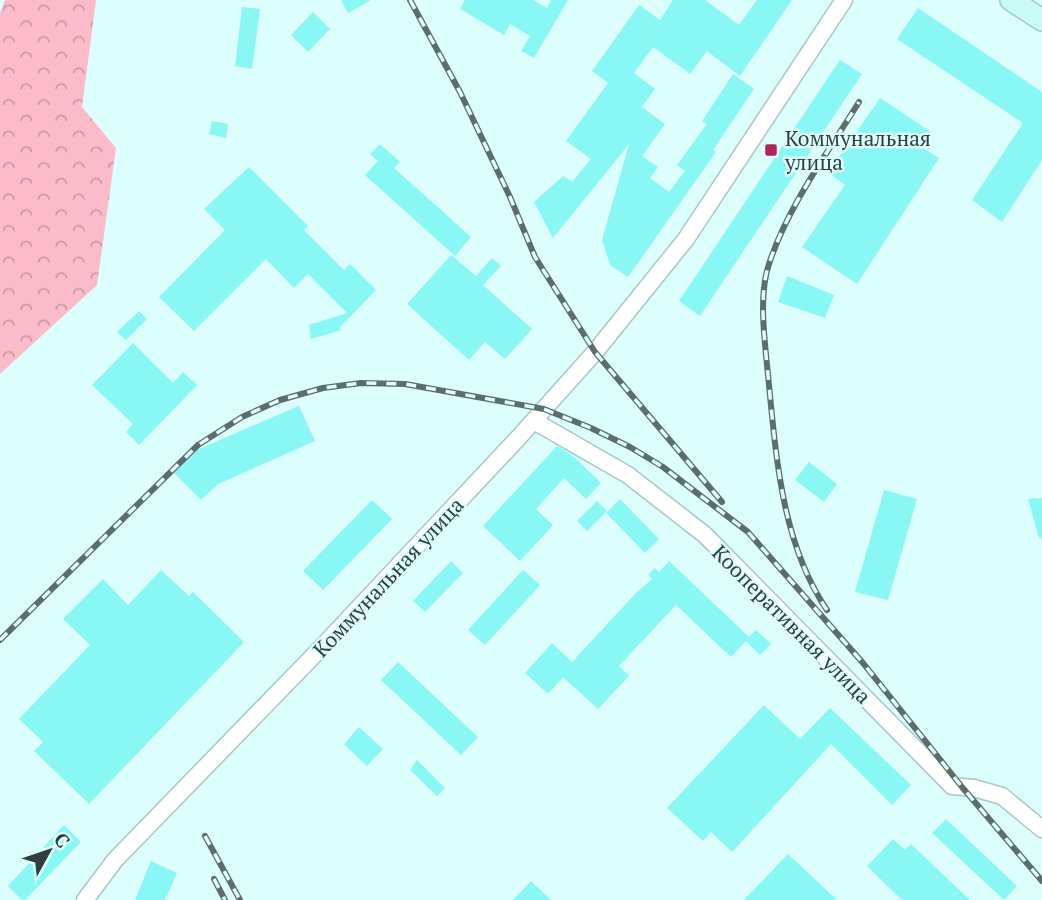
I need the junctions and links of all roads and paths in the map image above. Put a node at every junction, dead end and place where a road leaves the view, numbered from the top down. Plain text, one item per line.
1 (844, 0) edge
2 (1011, 0) edge
3 (1042, 20) edge
4 (534, 421) junction
5 (1042, 829) edge
6 (85, 900) edge

1 - 4 street, Коммунальная улица
2 - 3 main road
4 - 5 street, Кооперативная улица
4 - 6 street, Коммунальная улица

